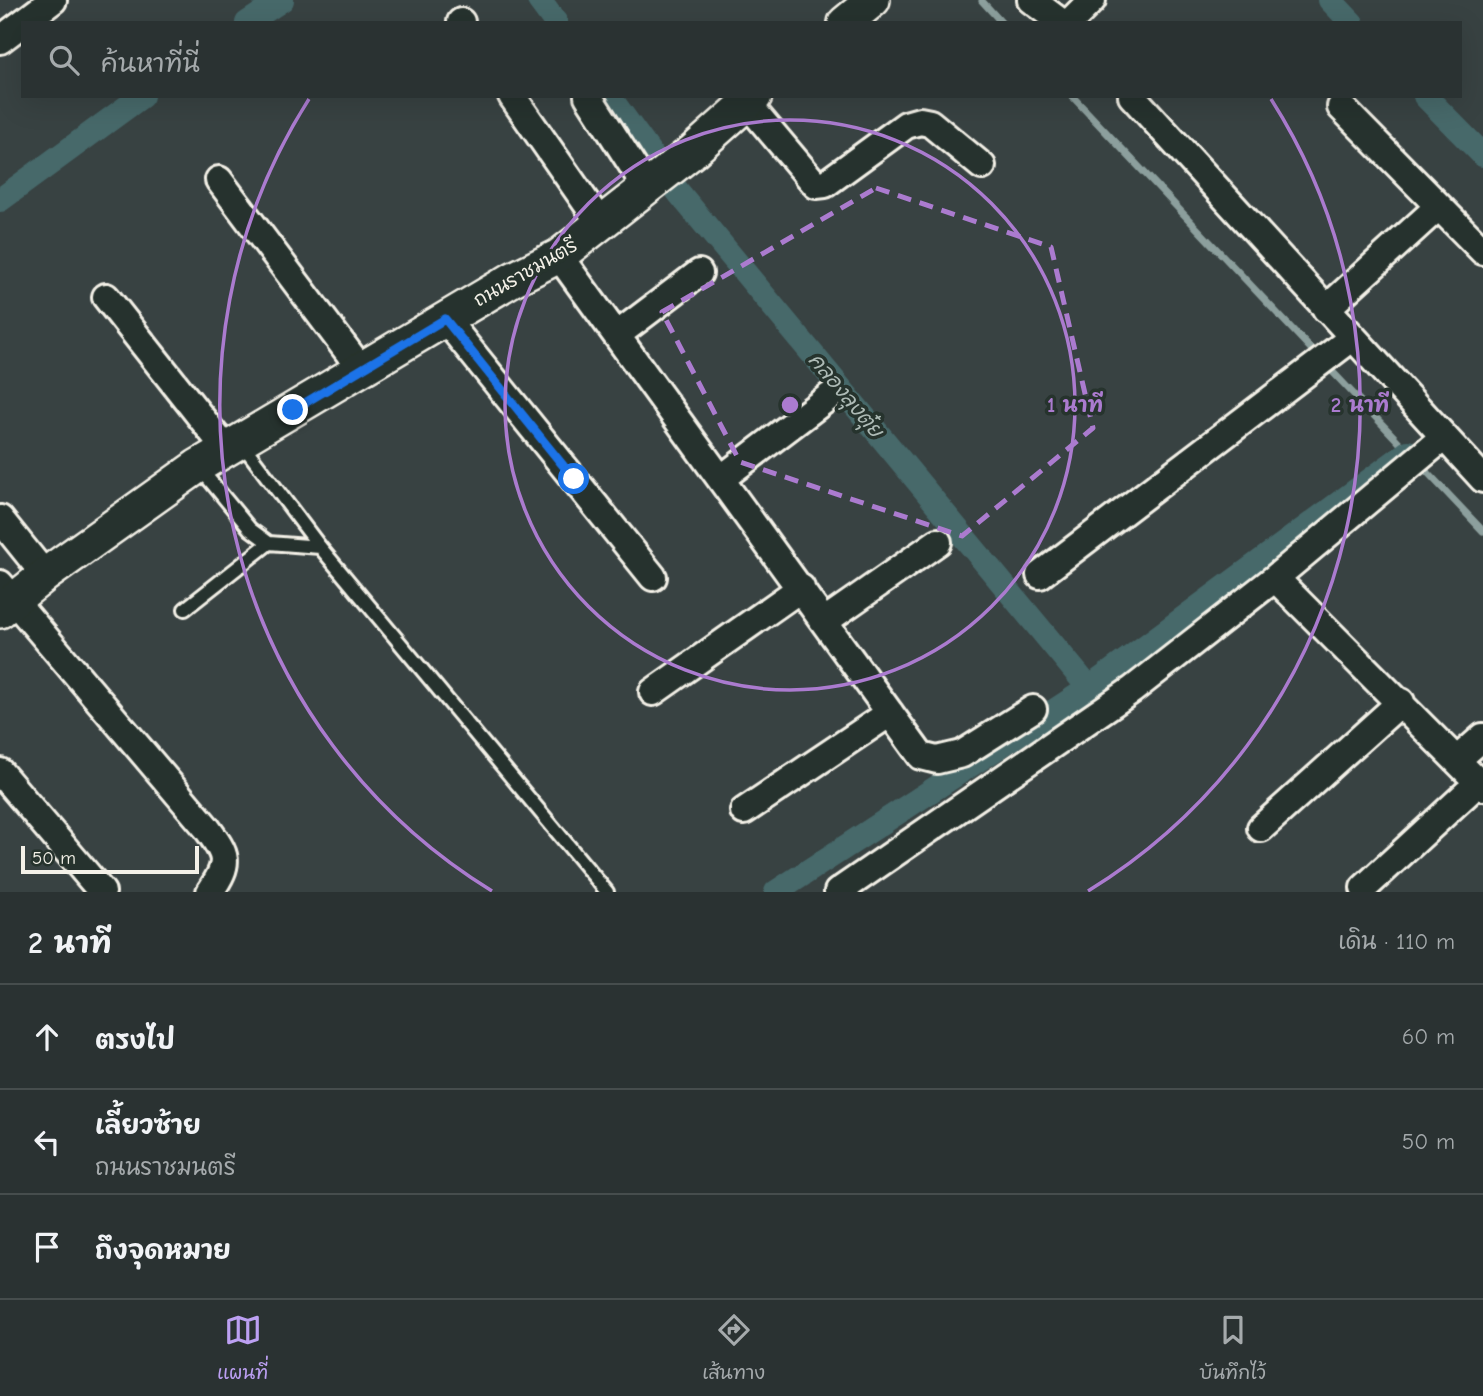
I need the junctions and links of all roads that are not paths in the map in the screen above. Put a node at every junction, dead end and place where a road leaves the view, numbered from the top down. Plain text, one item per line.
1 (53, 0) edge
2 (873, 0) edge
3 (1031, 0) edge
4 (1092, 0) edge
5 (25, 21) edge
6 (847, 21) edge
7 (1059, 21) edge
8 (1071, 21) edge
9 (21, 24) edge
10 (0, 40) edge
11 (513, 98) edge
12 (589, 98) edge
13 (1134, 98) edge
14 (751, 100) edge
15 (1341, 107) dead end
16 (982, 166) dead end
17 (219, 180) dead end
18 (650, 185) junction
19 (1438, 207) junction
20 (601, 225) junction
21 (1483, 251) edge
22 (559, 256) junction
23 (699, 273) dead end
24 (106, 297) dead end
25 (1326, 309) junction
26 (445, 319) junction
27 (617, 335) junction
28 (1346, 343) junction
29 (361, 369) junction
30 (830, 396) dead end
31 (1439, 440) junction
32 (221, 452) junction
33 (722, 478) junction
34 (1483, 479) edge
35 (0, 519) edge
36 (938, 542) dead end
37 (269, 543) junction
38 (320, 547) junction
39 (45, 575) junction
40 (1040, 575) dead end
41 (653, 577) dead end
42 (1275, 578) junction
43 (801, 588) junction
44 (4, 598) edge
45 (185, 608) dead end
46 (825, 621) junction
47 (653, 692) dead end
48 (1401, 702) junction
49 (1033, 709) dead end
50 (891, 713) junction
51 (1483, 737) edge
52 (1458, 759) junction
53 (0, 772) edge
54 (1481, 785) edge
55 (744, 811) dead end
56 (1261, 828) dead end
57 (1364, 888) dead end
58 (102, 892) edge
59 (210, 892) edge
60 (607, 892) edge
61 (838, 892) edge

1 - 5 street
2 - 6 street
3 - 7 street
4 - 8 street
9 - 10 street
11 - 20 street
12 - 18 street
13 - 25 street
14 - 16 street
14 - 18 street, ถนนราชมนตรี
15 - 19 street
17 - 29 street
18 - 20 street, ถนนราชมนตรี
19 - 21 street
19 - 25 street
20 - 22 street, ถนนราชมนตรี
22 - 26 street, ถนนราชมนตรี
22 - 27 street
23 - 27 street
24 - 32 street
25 - 28 street
26 - 29 street, ถนนราชมนตรี
26 - 41 street
27 - 33 street
28 - 31 street
28 - 40 street
29 - 32 street, ถนนราชมนตรี
30 - 33 street
31 - 34 street
31 - 42 street
32 - 37 lane
32 - 38 lane
32 - 39 street, ถนนราชมนตรี
33 - 43 street
35 - 39 street
36 - 46 street
37 - 38 lane
37 - 45 lane
38 - 60 lane
39 - 44 street, ถนนราชมนตรี
42 - 48 street
42 - 61 street
43 - 46 street
43 - 47 street
44 - 59 street
46 - 50 street
48 - 52 street
48 - 56 street
49 - 50 street
50 - 55 street
51 - 52 street
52 - 54 street
53 - 58 street
54 - 57 street

